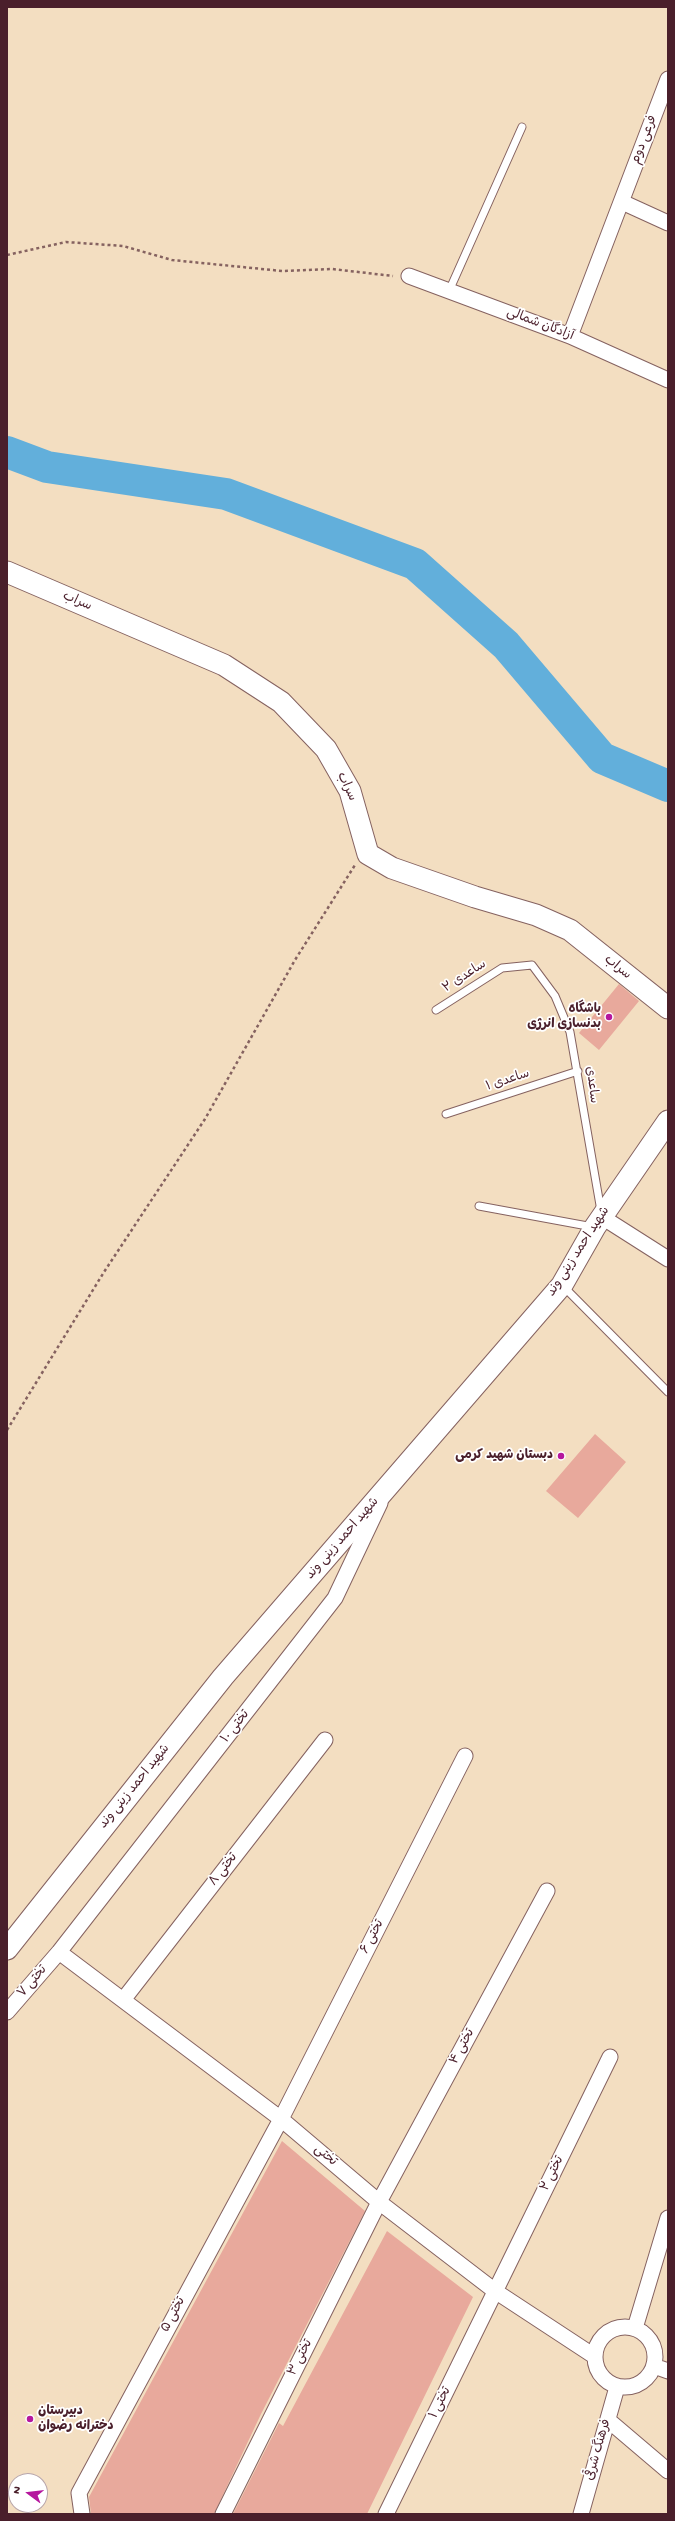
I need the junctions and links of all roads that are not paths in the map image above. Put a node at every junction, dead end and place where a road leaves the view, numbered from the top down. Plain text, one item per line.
1 (668, 79) edge
2 (522, 127) dead end
3 (622, 202) junction
4 (668, 222) edge
5 (409, 276) road end
6 (449, 291) junction
7 (570, 336) junction
8 (668, 380) edge
9 (7, 572) edge
10 (532, 965) joint
11 (668, 1008) edge
12 (436, 1010) dead end
13 (578, 1072) junction
14 (446, 1114) dead end
15 (668, 1121) edge
16 (479, 1206) dead end
17 (598, 1222) junction
18 (668, 1259) edge
19 (562, 1285) junction
20 (668, 1392) edge
21 (388, 1487) junction
22 (325, 1740) dead end
23 (465, 1756) dead end
24 (547, 1891) dead end
25 (7, 1949) edge
26 (60, 1952) junction
27 (123, 2000) junction
28 (7, 2012) edge
29 (610, 2057) dead end
30 (281, 2119) junction
31 (379, 2202) junction
32 (668, 2218) edge
33 (496, 2291) junction
34 (635, 2328) junction
35 (594, 2356) junction
36 (654, 2366) junction
37 (668, 2371) edge
38 (617, 2386) junction
39 (608, 2420) junction
40 (668, 2471) edge
41 (82, 2514) edge
42 (223, 2514) edge
43 (386, 2514) edge
44 (581, 2514) edge

1 - 3 street, فرعی دوم
2 - 6 lane
3 - 4 street
3 - 7 street, فرعی دوم
5 - 6 street, آزادگان شمالی
6 - 7 street, آزادگان شمالی
7 - 8 street, آزادگان شمالی
9 - 11 main road, سراب
10 - 12 lane, ساعدی ۲
10 - 13 lane, ساعدی
13 - 14 lane, ساعدی ۱
13 - 17 lane, ساعدی
15 - 17 main road, شهید احمد زینی وند
16 - 17 lane
17 - 18 street
17 - 19 main road, شهید احمد زینی وند
19 - 20 lane
19 - 21 main road, شهید احمد زینی وند
21 - 25 main road, شهید احمد زینی وند
21 - 26 street, تختی ۱۰
22 - 27 street, تختی ۸
23 - 30 street, تختی ۶
24 - 31 street, تختی ۴
26 - 27 street, تختی
26 - 28 street, تختی ۷
27 - 30 street, تختی
29 - 33 street, تختی ۲
30 - 31 street, تختی
30 - 41 street, تختی ۵
31 - 33 street, تختی
31 - 42 street, تختی ۳
32 - 34 street
33 - 35 street, تختی
33 - 43 street, تختی ۱
34 - 35 street
34 - 36 street
35 - 38 street
36 - 37 street
36 - 38 street
38 - 39 street, فرهنگ شرقی
39 - 40 street
39 - 44 street, فرهنگ شرقی

